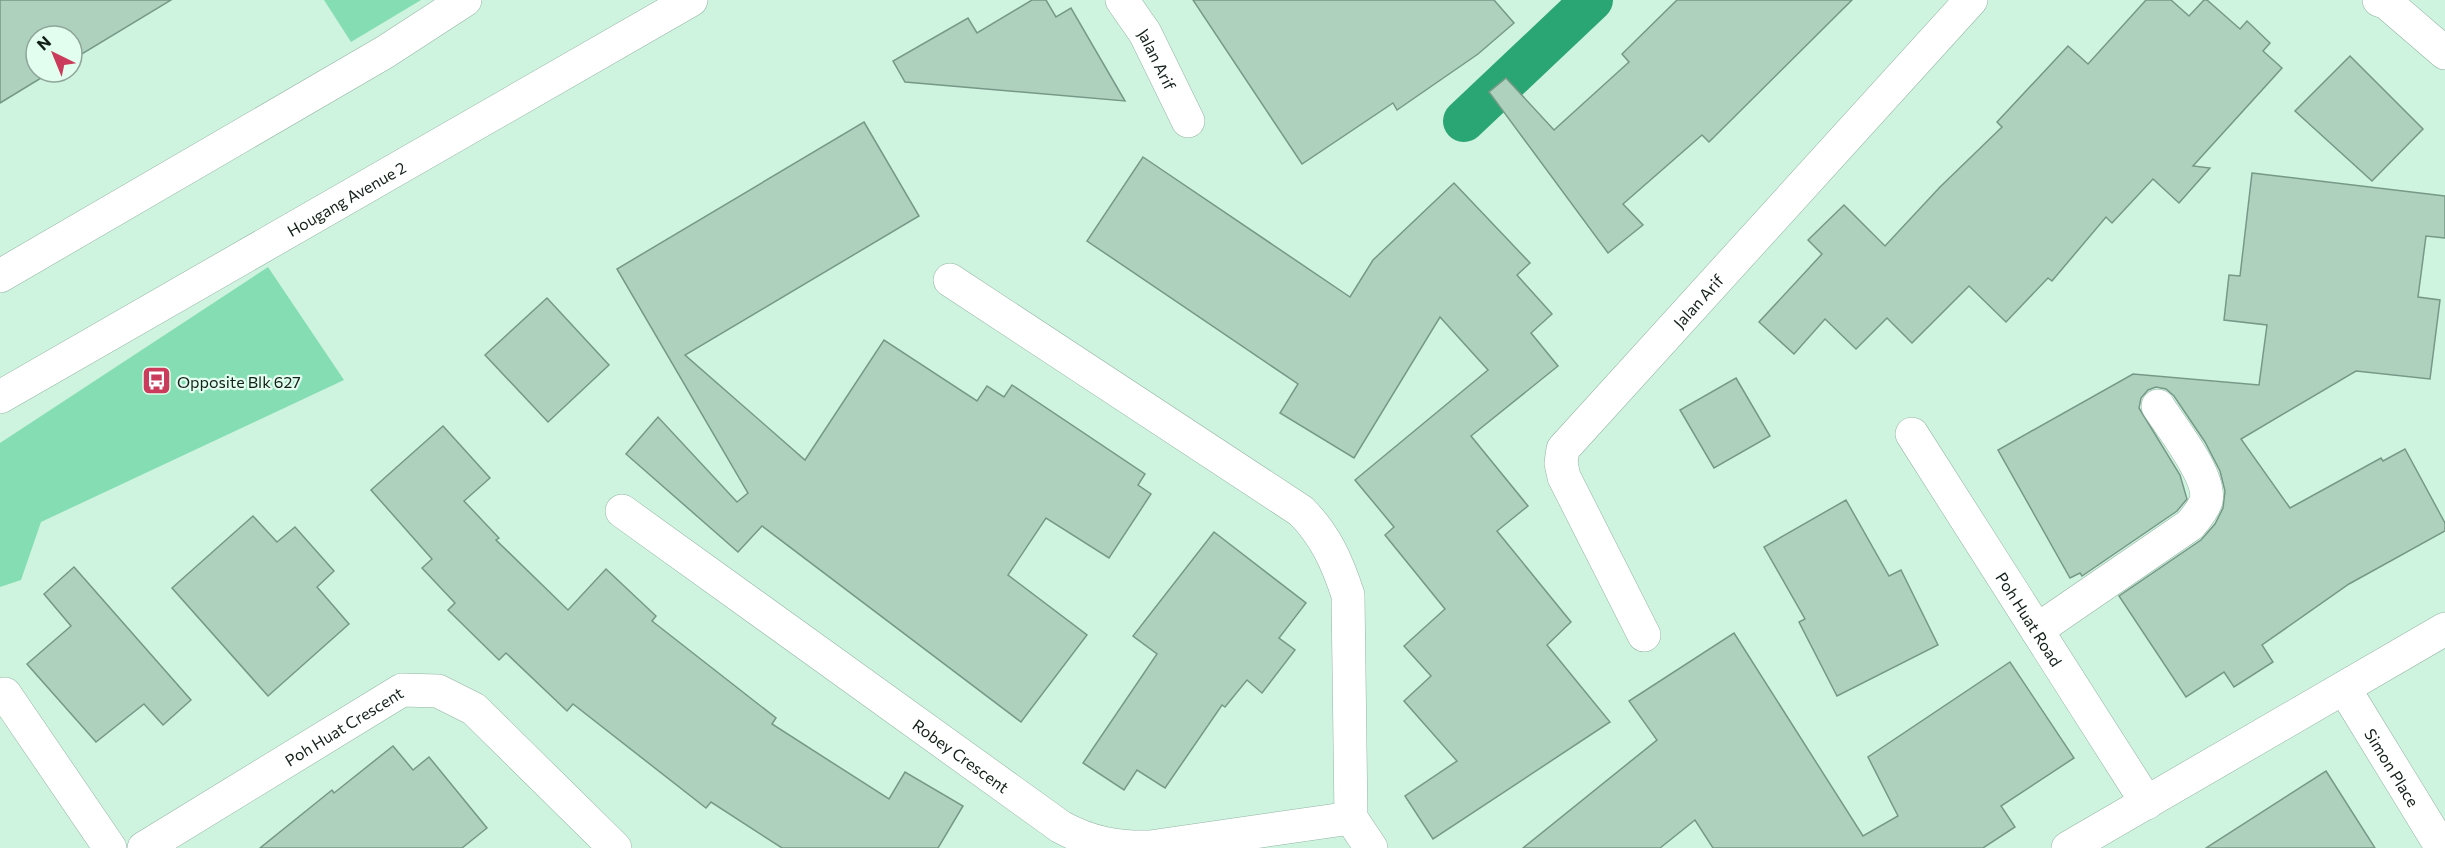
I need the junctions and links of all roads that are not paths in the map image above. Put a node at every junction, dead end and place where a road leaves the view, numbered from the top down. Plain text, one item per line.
1 (465, 0) edge
2 (691, 0) edge
3 (1122, 0) edge
4 (1971, 0) edge
5 (2379, 0) edge
6 (2445, 53) edge
7 (1188, 121) dead end
8 (0, 276) edge
9 (950, 280) dead end
10 (0, 398) edge
11 (2158, 406) dead end
12 (1912, 434) dead end
13 (622, 511) dead end
14 (2445, 629) edge
15 (2037, 630) junction
16 (1644, 635) dead end
17 (2344, 688) junction
18 (4, 694) dead end
19 (2147, 803) junction
20 (1351, 818) junction
21 (110, 848) edge
22 (144, 848) edge
23 (615, 848) edge
24 (1371, 848) edge
25 (2068, 848) edge
26 (2442, 848) edge

1 - 8 main road
2 - 10 main road, Hougang Avenue 2
3 - 7 main road, Jalan Arif
4 - 16 main road, Jalan Arif
5 - 6 main road
9 - 20 main road
11 - 15 main road
12 - 15 main road, Poh Huat Road
13 - 20 main road, Robey Crescent
14 - 17 main road
15 - 19 main road, Poh Huat Road
17 - 19 main road
17 - 26 main road, Simon Place
18 - 21 main road
19 - 25 main road
20 - 24 main road
22 - 23 main road, Poh Huat Crescent

